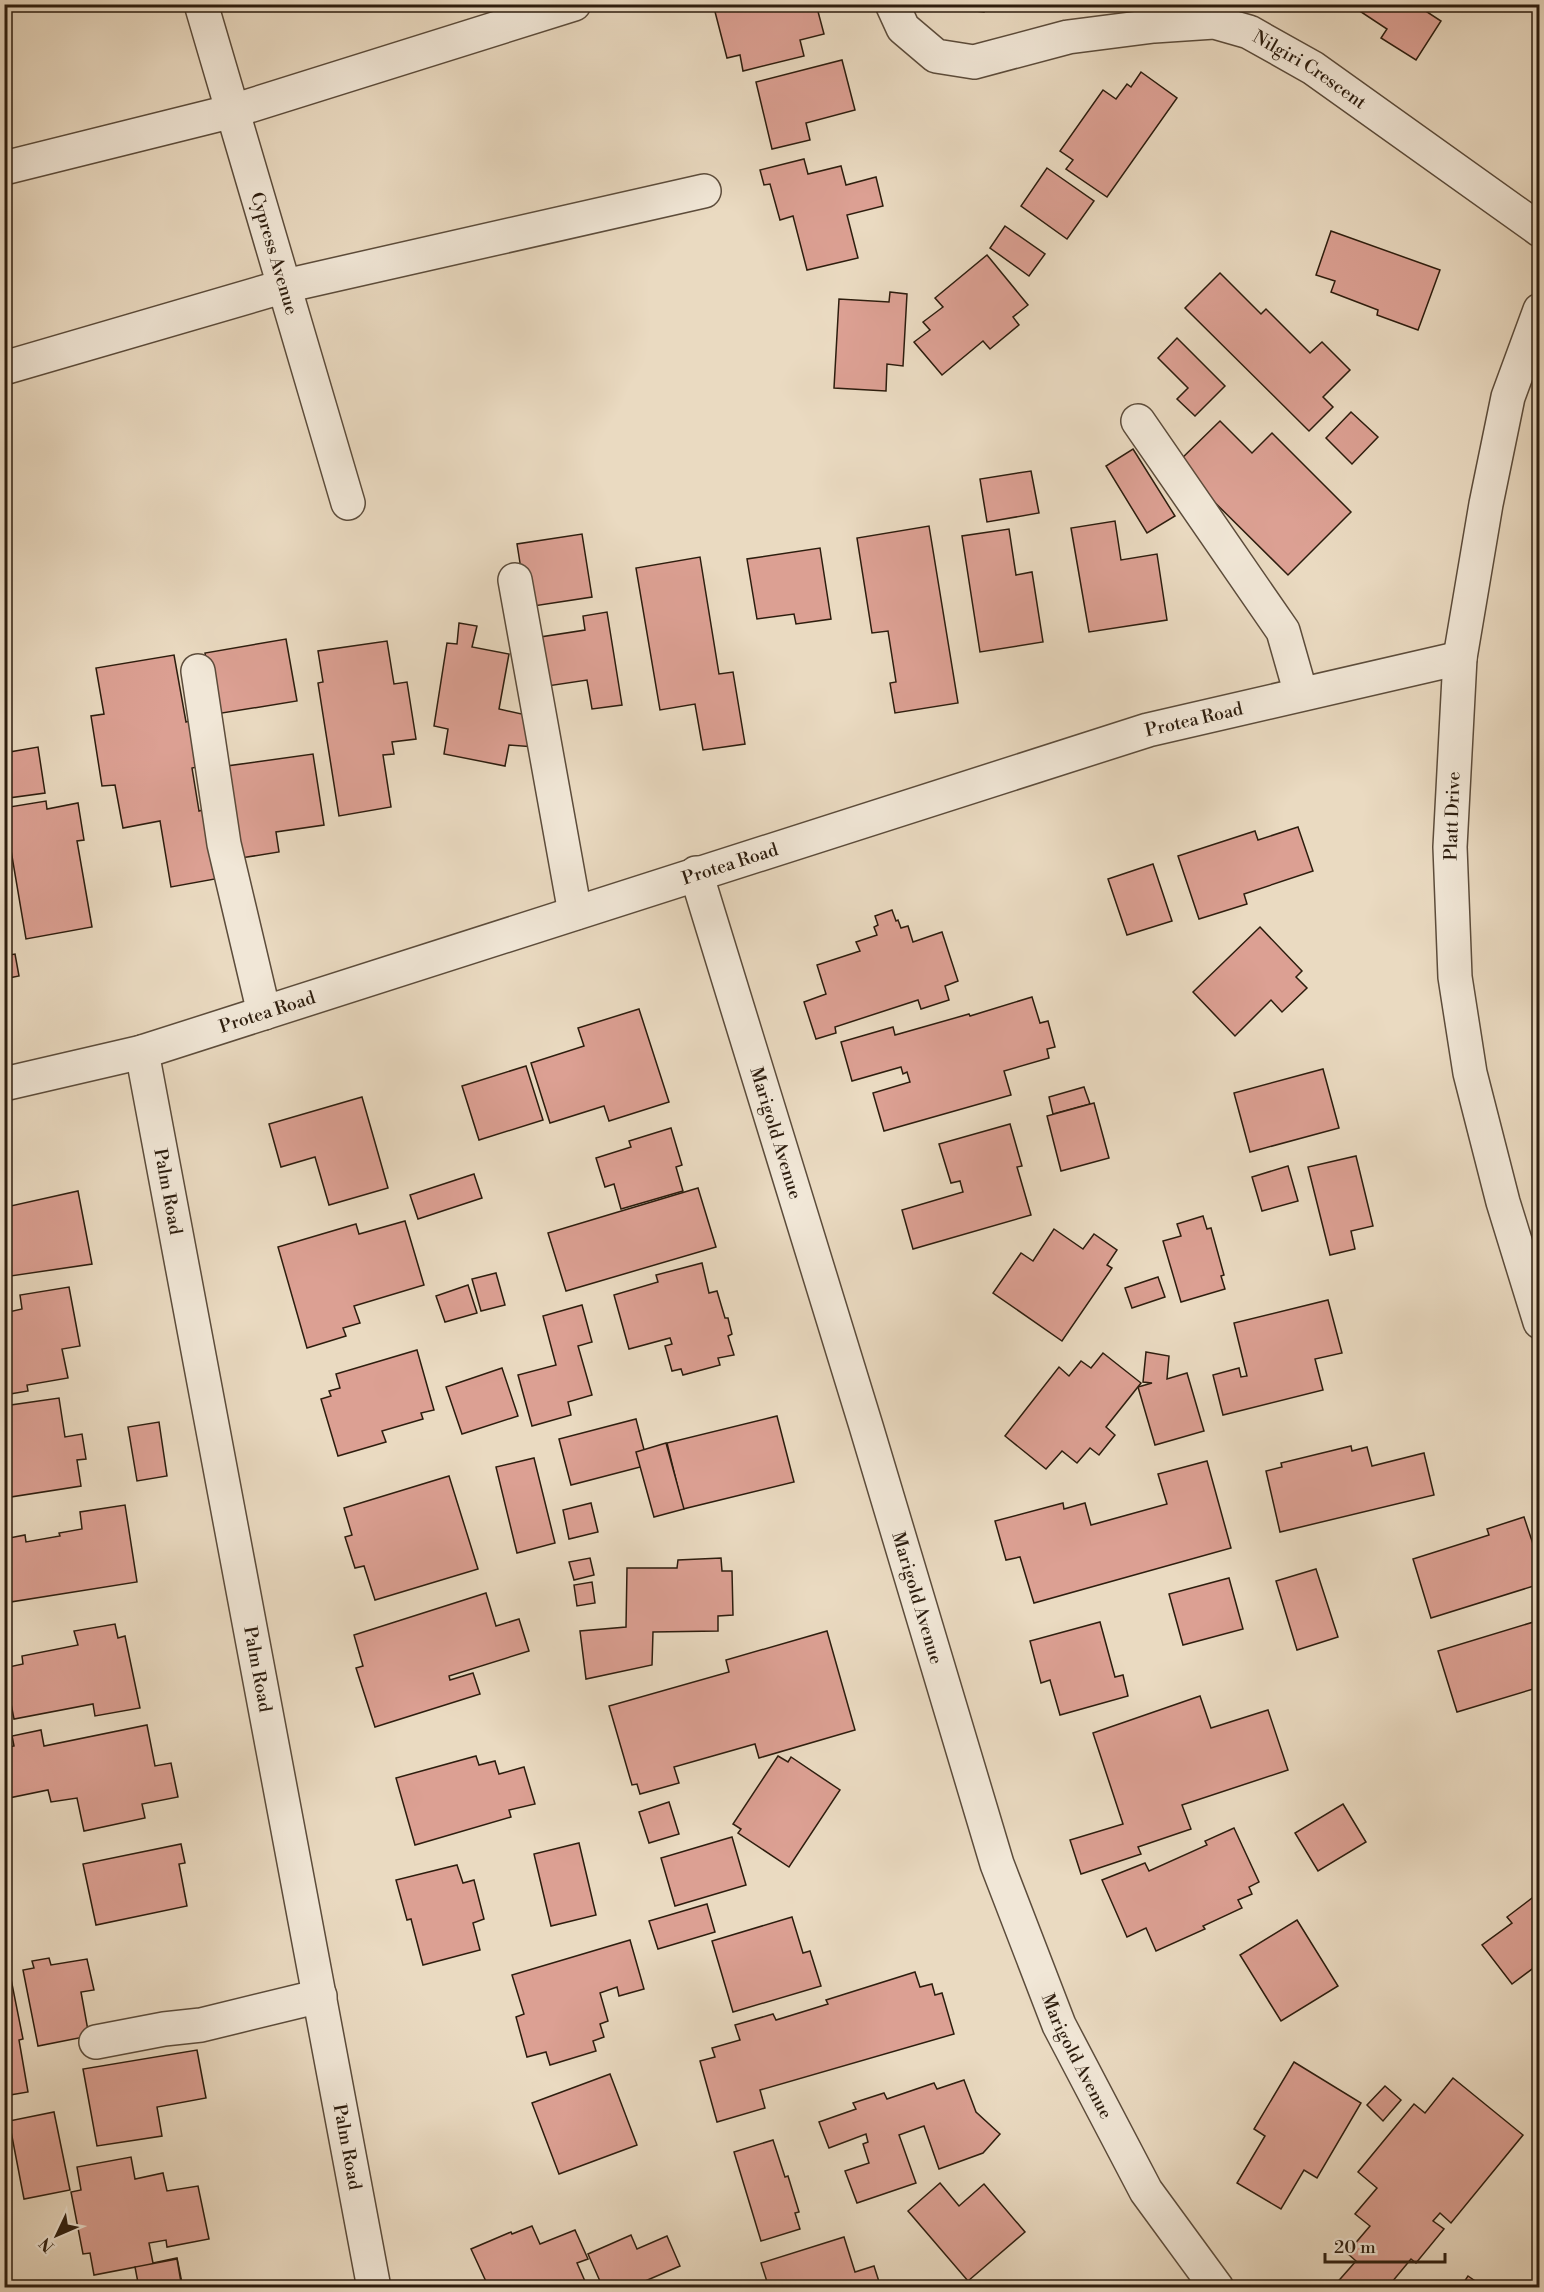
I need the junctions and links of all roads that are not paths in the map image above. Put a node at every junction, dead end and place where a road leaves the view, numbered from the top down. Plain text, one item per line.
1 (201, 4) edge
2 (574, 4) edge
3 (892, 4) edge
4 (233, 111) junction
5 (4, 168) edge
6 (704, 191) dead end
7 (1539, 230) edge
8 (285, 286) junction
9 (1539, 310) edge
10 (4, 368) edge
11 (1138, 422) dead end
12 (348, 503) dead end
13 (514, 580) dead end
14 (1460, 658) junction
15 (198, 671) dead end
16 (1301, 694) junction
17 (696, 873) junction
18 (575, 913) junction
19 (264, 1013) junction
20 (142, 1052) junction
21 (4, 1084) edge
22 (1539, 1322) edge
23 (320, 1996) junction
24 (96, 2042) dead end
25 (374, 2288) edge
26 (1217, 2288) edge

1 - 4 street, Cypress Avenue
2 - 4 street
3 - 7 street, Nilgiri Crescent
4 - 5 street
4 - 8 street, Cypress Avenue
6 - 8 street
8 - 10 street
8 - 12 street, Cypress Avenue
9 - 14 street, Platt Drive
11 - 16 street
13 - 18 street
14 - 16 street, Protea Road
14 - 22 street, Platt Drive
15 - 19 street
16 - 17 street, Protea Road
17 - 18 street, Protea Road
17 - 26 street, Marigold Avenue
18 - 19 street, Protea Road
19 - 20 street, Protea Road
20 - 21 street, Protea Road
20 - 23 street, Palm Road
23 - 24 street
23 - 25 street, Palm Road

